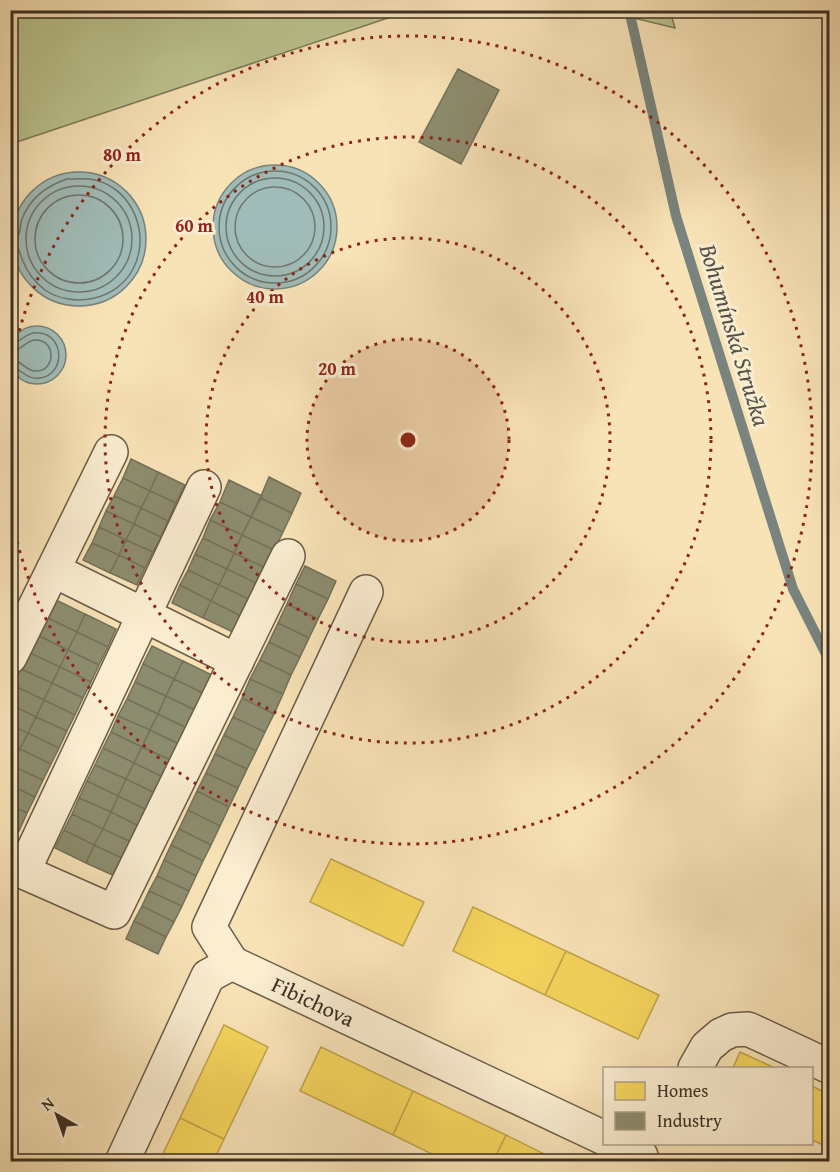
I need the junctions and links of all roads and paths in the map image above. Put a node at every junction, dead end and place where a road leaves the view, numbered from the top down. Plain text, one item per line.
1 (111, 452) dead end
2 (204, 487) dead end
3 (288, 556) dead end
4 (53, 570) junction
5 (366, 592) dead end
6 (144, 615) junction
7 (10, 657) edge
8 (237, 661) junction
9 (17, 869) edge
10 (232, 963) junction
11 (695, 1067) edge
12 (830, 1067) edge
13 (603, 1138) edge
14 (122, 1161) edge

1 - 4 street
2 - 6 street
3 - 8 street
4 - 6 street
4 - 7 street
5 - 10 street
6 - 8 street
6 - 9 street
8 - 9 street
10 - 13 street, Fibichova
10 - 14 street
11 - 12 street

